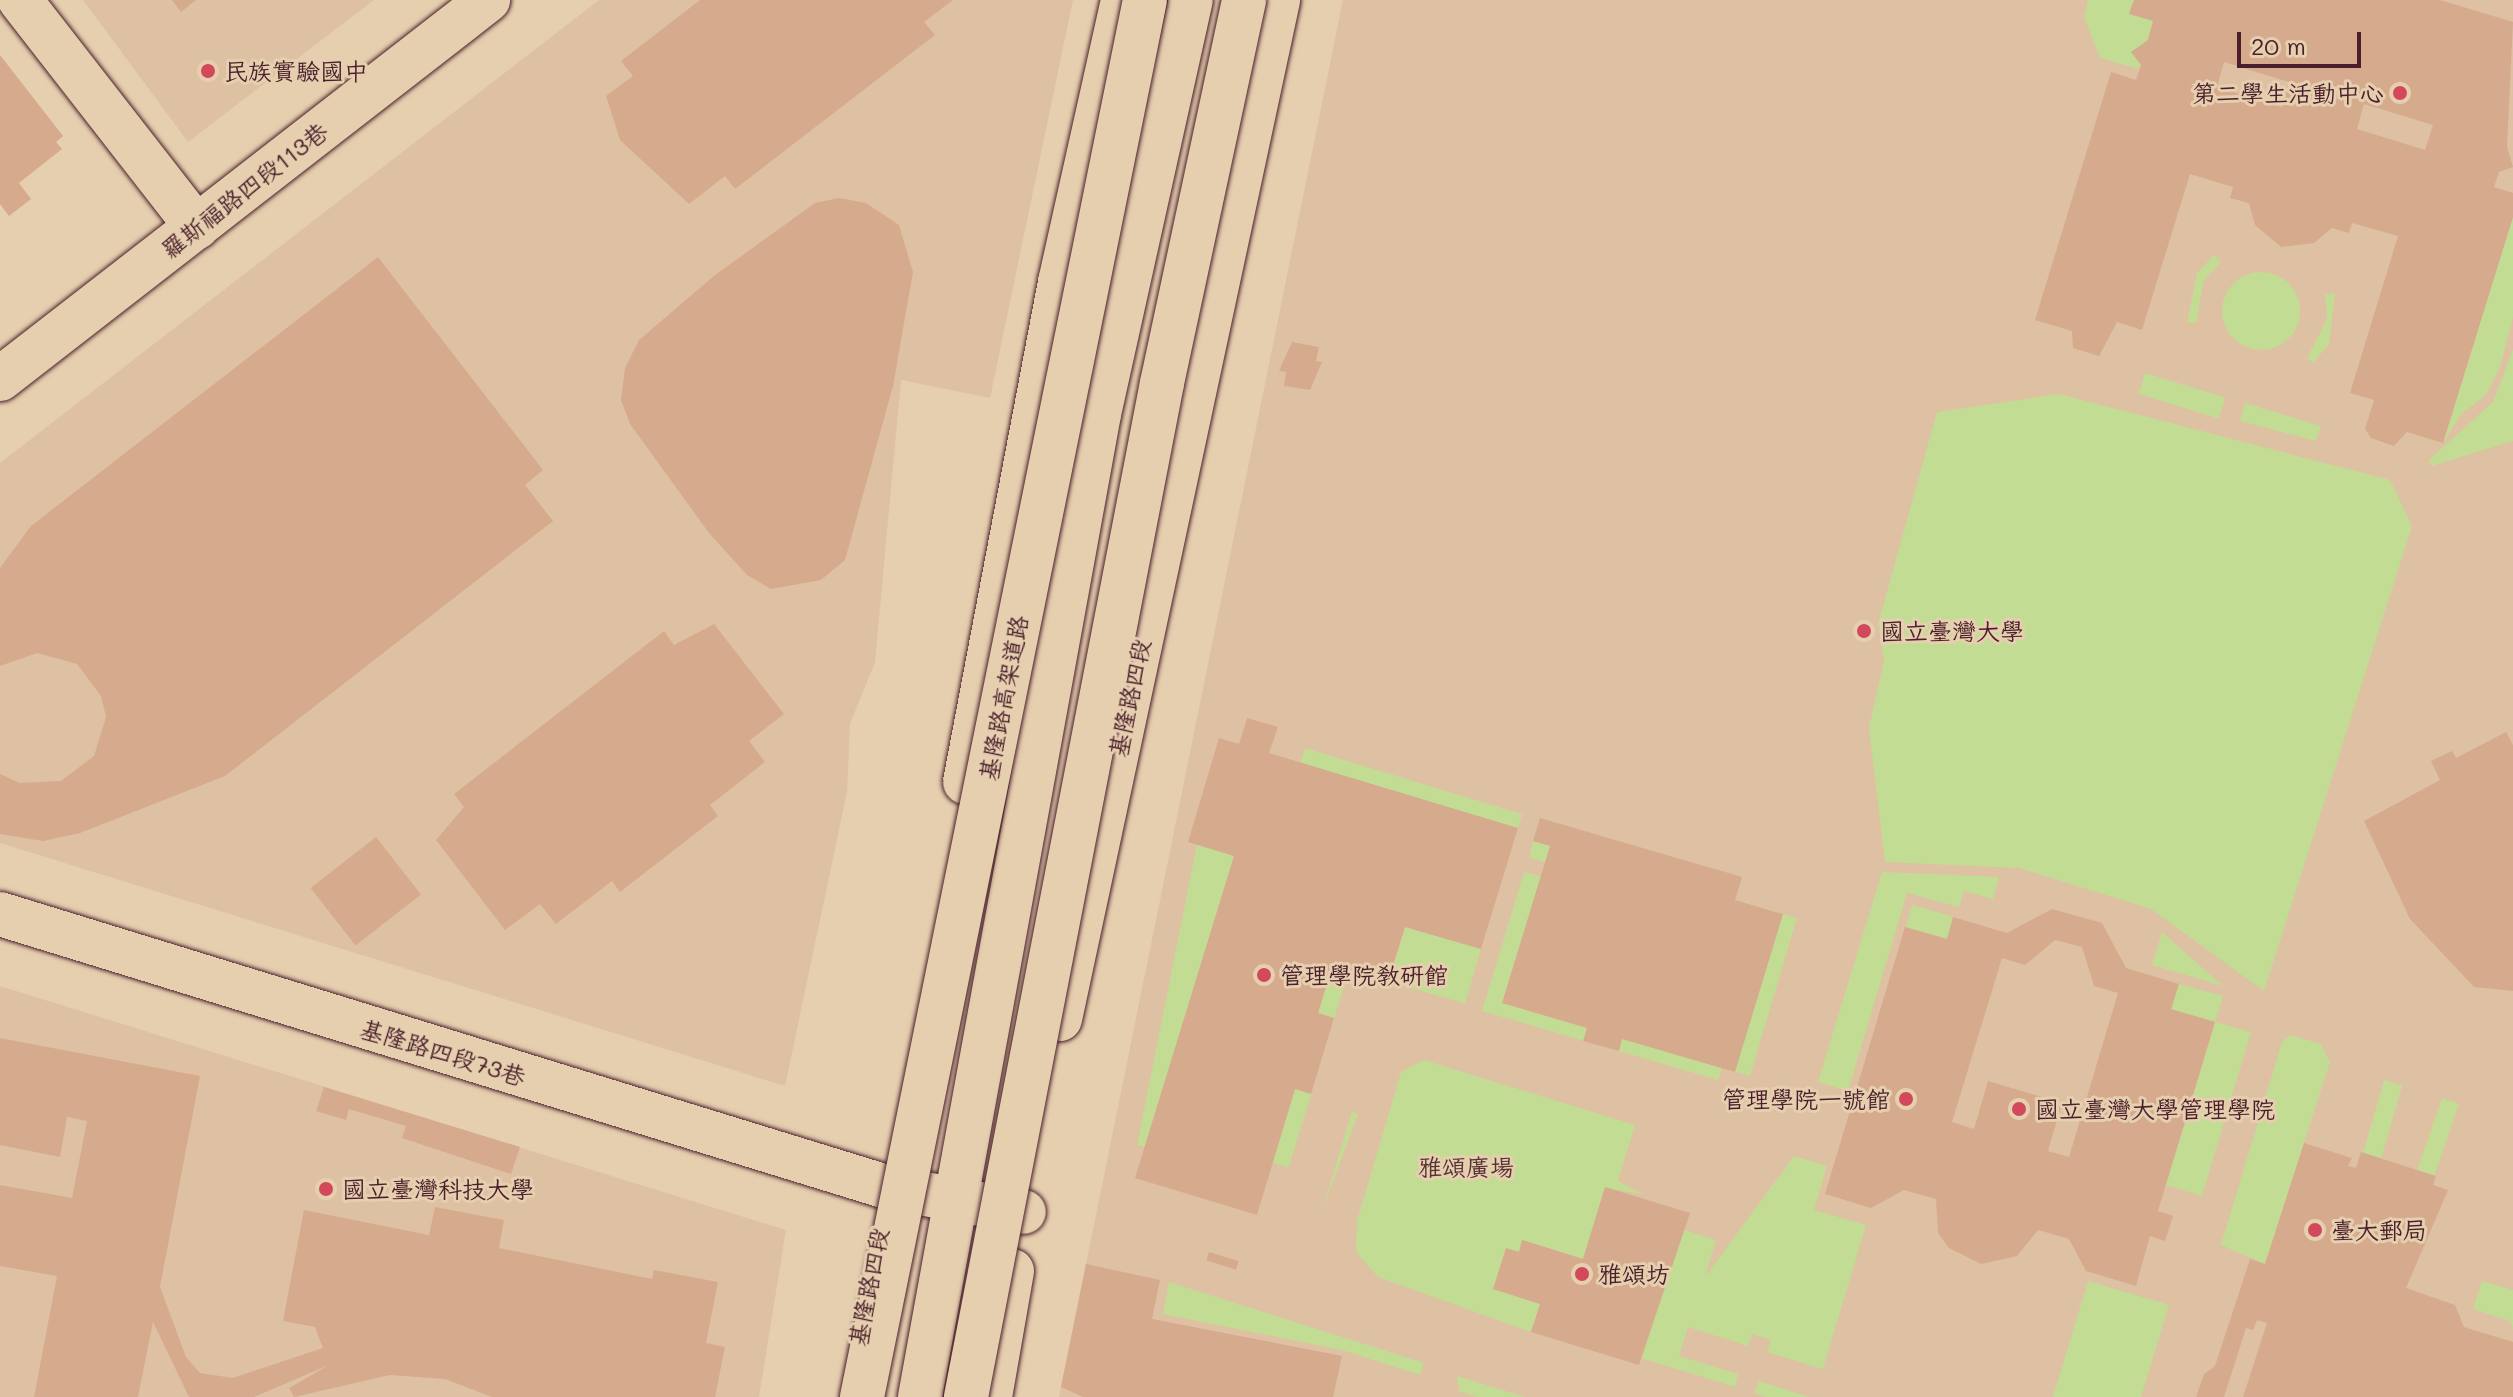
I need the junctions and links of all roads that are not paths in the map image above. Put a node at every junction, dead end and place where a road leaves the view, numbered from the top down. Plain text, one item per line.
1 (20, 0) edge
2 (488, 0) edge
3 (1123, 0) edge
4 (1145, 0) edge
5 (1191, 0) edge
6 (1244, 0) edge
7 (1278, 0) edge
8 (197, 227) junction
9 (0, 379) edge
10 (0, 914) edge
11 (887, 1187) junction
12 (957, 1200) junction
13 (1024, 1212) junction
14 (846, 1397) edge
15 (862, 1397) edge
16 (920, 1397) edge
17 (966, 1397) edge
18 (990, 1397) edge

1 - 8 main road
2 - 8 main road, 羅斯福路四段113巷
3 - 11 main road, 基隆路四段
4 - 15 main road, 基隆路高架道路, bridge
5 - 12 main road
6 - 17 main road, bridge
7 - 13 main road, 基隆路四段
8 - 9 main road, 羅斯福路四段113巷
10 - 11 main road, 基隆路四段73巷
11 - 12 main road, 基隆路四段73巷
11 - 14 main road, 基隆路四段
12 - 13 main road, 基隆路四段73巷
12 - 16 main road
13 - 18 main road, 基隆路四段

